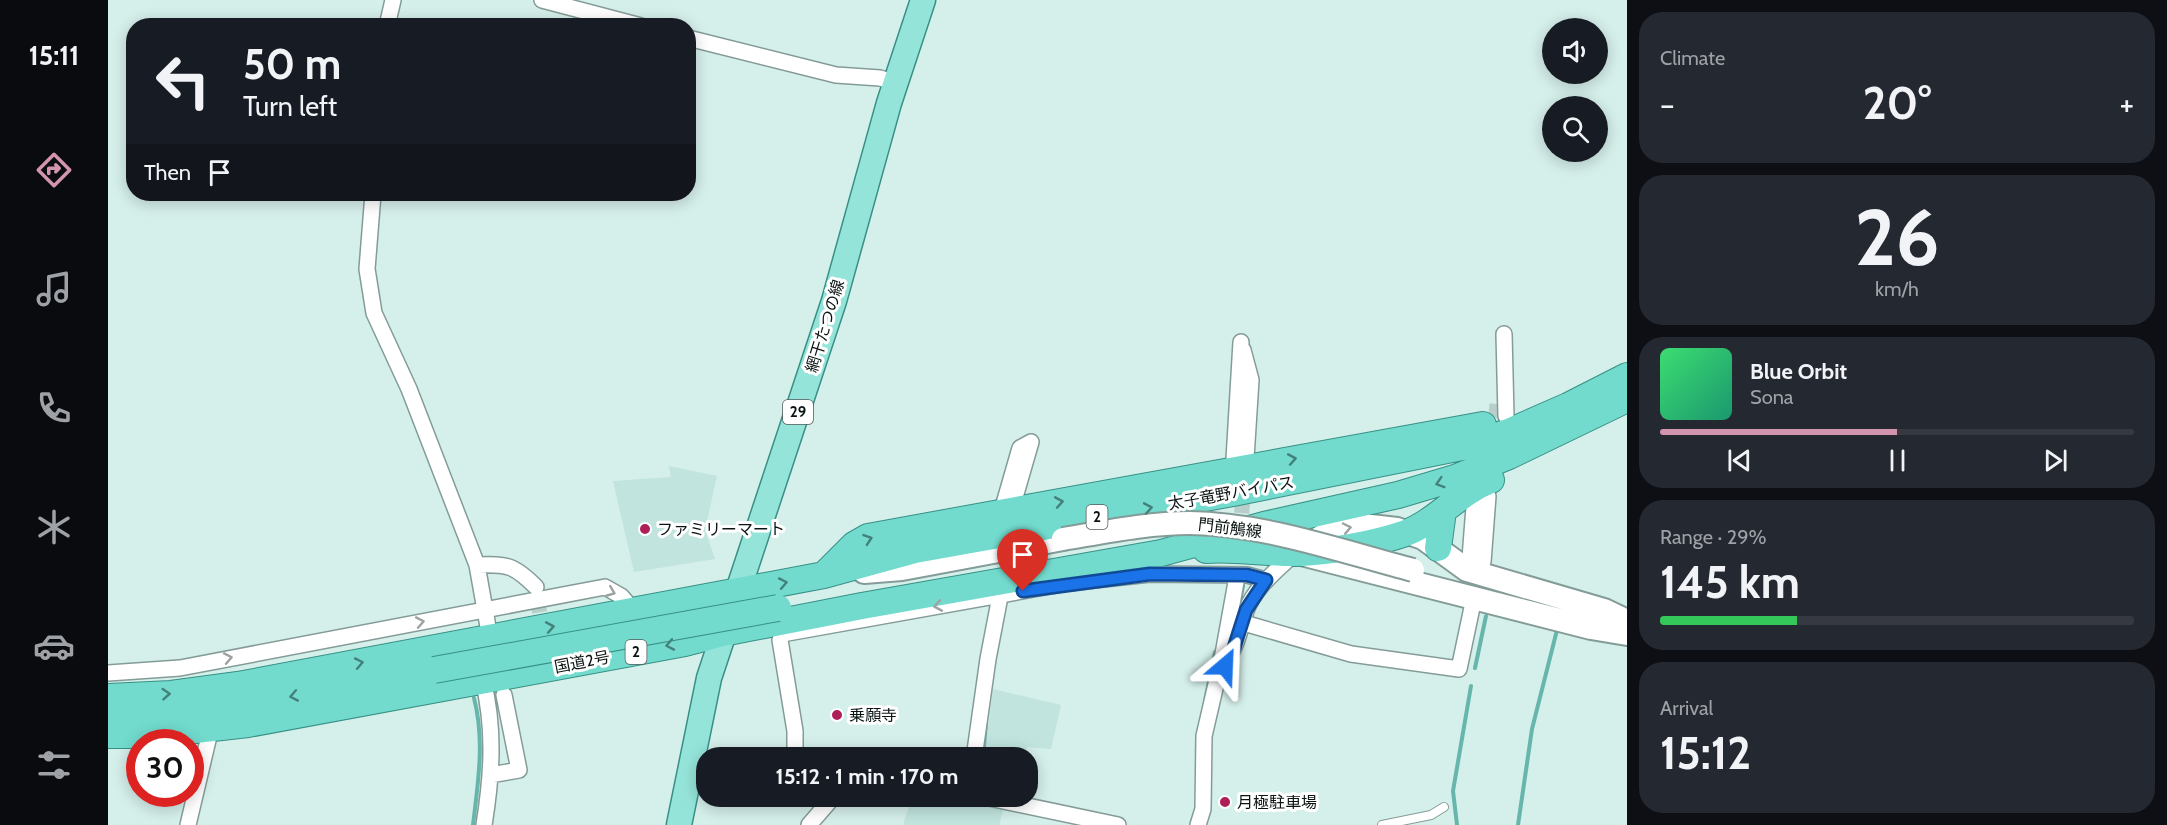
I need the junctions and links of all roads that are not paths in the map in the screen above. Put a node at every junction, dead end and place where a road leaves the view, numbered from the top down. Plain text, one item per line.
1 (393, 0) edge
2 (542, 0) edge
3 (923, 0) edge
4 (573, 4) edge
5 (389, 18) edge
6 (616, 18) edge
7 (696, 40) edge
8 (896, 83) junction
9 (372, 201) edge
10 (1627, 356) edge
11 (1627, 376) edge
12 (1627, 399) edge
13 (1627, 417) edge
14 (1483, 425) junction
15 (1372, 467) junction
16 (1238, 474) junction
17 (1488, 499) dead end
18 (1443, 511) junction
19 (1264, 525) junction
20 (1408, 532) junction
21 (1438, 548) junction
22 (1250, 551) junction
23 (1161, 553) junction
24 (1295, 553) junction
25 (477, 565) junction
26 (1476, 566) junction
27 (824, 575) junction
28 (1064, 578) junction
29 (1266, 580) junction
30 (1236, 582) tunnel mouth
31 (536, 587) tunnel mouth
32 (736, 592) junction
33 (998, 593) junction
34 (1478, 604) junction
35 (485, 610) junction
36 (634, 611) junction
37 (868, 612) junction
38 (1627, 621) edge
39 (1244, 623) junction
40 (723, 633) junction
41 (1627, 633) edge
42 (490, 638) junction
43 (108, 673) edge
44 (1217, 678) junction
45 (484, 686) junction
46 (504, 696) dead end
47 (108, 697) edge
48 (108, 717) edge
49 (108, 735) edge
50 (210, 736) junction
51 (108, 742) edge
52 (795, 747) edge
53 (975, 747) edge
54 (490, 775) junction
55 (824, 807) edge
56 (1033, 807) edge
57 (1444, 807) dead end
58 (188, 825) edge
59 (484, 825) edge
60 (679, 825) edge
61 (808, 825) edge
62 (1119, 825) edge
63 (1198, 825) edge
64 (1382, 825) edge

1 - 5 street
2 - 4 street
3 - 8 main road, 網干たつの線 / 29
4 - 6 street
7 - 8 street
8 - 32 main road, 網干たつの線 / 29
9 - 25 street
10 - 14 highway
11 - 15 highway, 太子竜野バイパス / 2
12 -> 19 highway, 2
13 - 18 highway
14 - 15 highway
16 -> 14 highway
15 - 16 highway, 太子竜野バイパス / 2
16 - 16 street
27 -> 16 highway, 太子竜野バイパス / 2
17 - 26 street
18 - 20 highway
18 - 21 highway
19 - 23 highway, 2
19 -> 48 highway, 2, bridge
20 - 21 main road
20 - 24 highway
21 - 26 main road
22 - 23 highway
22 - 24 highway
22 - 29 street
23 - 28 highway, 国道2号 / 2
24 - 29 street
24 - 34 main road
25 - 31 street
25 - 35 street
26 - 38 main road
32 -> 27 highway, 2
27 - 41 main road, 門前鵤線, bridge
28 - 29 street
28 - 33 highway, 国道2号 / 2
29 - 39 street
30 - 44 street
32 - 36 highway, 2
32 - 40 main road, 網干たつの線 / 29
33 -> 37 highway, 国道2号 / 2
33 - 53 street
34 - 39 street
34 - 41 main road
35 -> 36 street
35 - 42 street
43 -> 35 street
42 -> 36 highway, 2
37 - 40 highway, 国道2号 / 2
37 - 52 street
39 - 44 street
40 -> 45 highway, 国道2号 / 2
40 - 60 main road, 網干たつの線 / 29
47 -> 42 highway, 2
44 - 63 street
45 - 49 highway, 国道2号 / 2
45 - 50 street
45 - 54 street
46 - 54 street
50 - 51 street
50 - 58 street
54 - 59 street
55 - 61 street
56 - 62 street
57 - 64 lane

